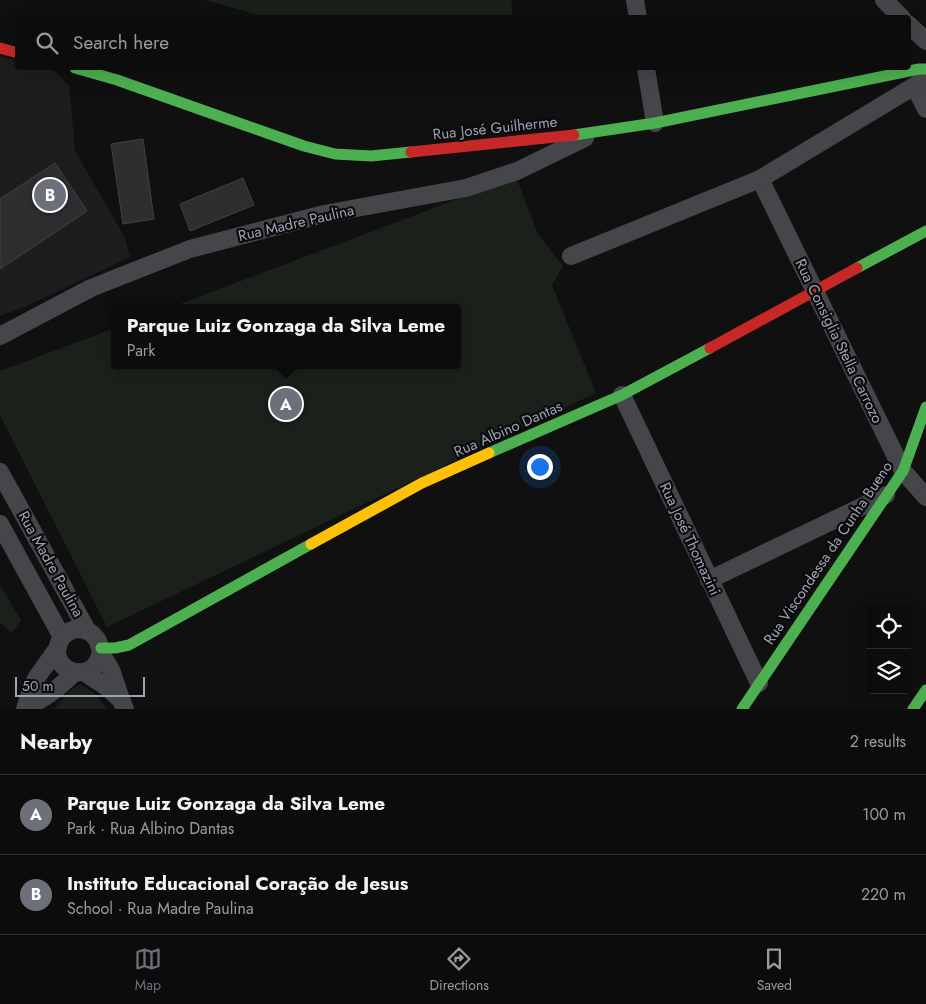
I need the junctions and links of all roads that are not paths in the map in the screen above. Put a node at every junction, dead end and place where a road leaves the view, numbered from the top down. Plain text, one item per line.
1 (635, 0) edge
2 (884, 0) edge
3 (638, 15) edge
4 (899, 15) edge
5 (911, 27) edge
6 (926, 41) edge
7 (0, 48) edge
8 (15, 51) edge
9 (926, 69) edge
10 (82, 70) edge
11 (646, 70) edge
12 (921, 83) edge
13 (926, 109) edge
14 (655, 124) junction
15 (599, 132) junction
16 (760, 179) junction
17 (926, 231) edge
18 (571, 256) dead end
19 (813, 291) junction
20 (0, 336) edge
21 (622, 395) junction
22 (926, 407) edge
23 (903, 471) junction
24 (0, 472) edge
25 (887, 494) junction
26 (926, 497) edge
27 (0, 524) edge
28 (709, 580) junction
29 (87, 630) junction
30 (60, 643) junction
31 (101, 650) junction
32 (80, 672) junction
33 (759, 683) junction
34 (926, 690) edge
35 (123, 705) edge
36 (26, 708) edge
37 (742, 709) edge
38 (913, 709) edge

1 - 3 street
2 - 4 street
5 - 6 street
7 - 8 street
9 - 14 street, Rua José Guilherme
10 - 15 street, Rua José Guilherme
11 - 14 street
12 - 13 street
12 - 16 street
14 - 15 street, Rua José Guilherme
15 - 20 street, Rua Madre Paulina
16 - 18 street
16 - 19 street, Rua Consiglia Stella Carrozo
17 - 19 street, Rua Albino Dantas
19 - 21 street, Rua Albino Dantas
19 - 23 street, Rua Consiglia Stella Carrozo
21 - 28 street, Rua José Thomazini
21 - 31 street, Rua Albino Dantas
22 - 23 street, Rua Viscondessa da Cunha Bueno
23 - 25 street, Rua Viscondessa da Cunha Bueno
23 - 26 street, Rua Consiglia Stella Carrozo
24 - 29 street, Rua Madre Paulina
25 - 28 street
25 - 33 street, Rua Viscondessa da Cunha Bueno
27 - 30 street, Rua Madre Paulina
28 - 33 street, Rua José Thomazini
29 - 30 street
29 - 31 street
30 - 32 street
30 - 36 street
31 - 32 street
31 - 35 street
32 - 35 street
32 - 36 street
33 - 37 street, Rua Viscondessa da Cunha Bueno
34 - 38 street

